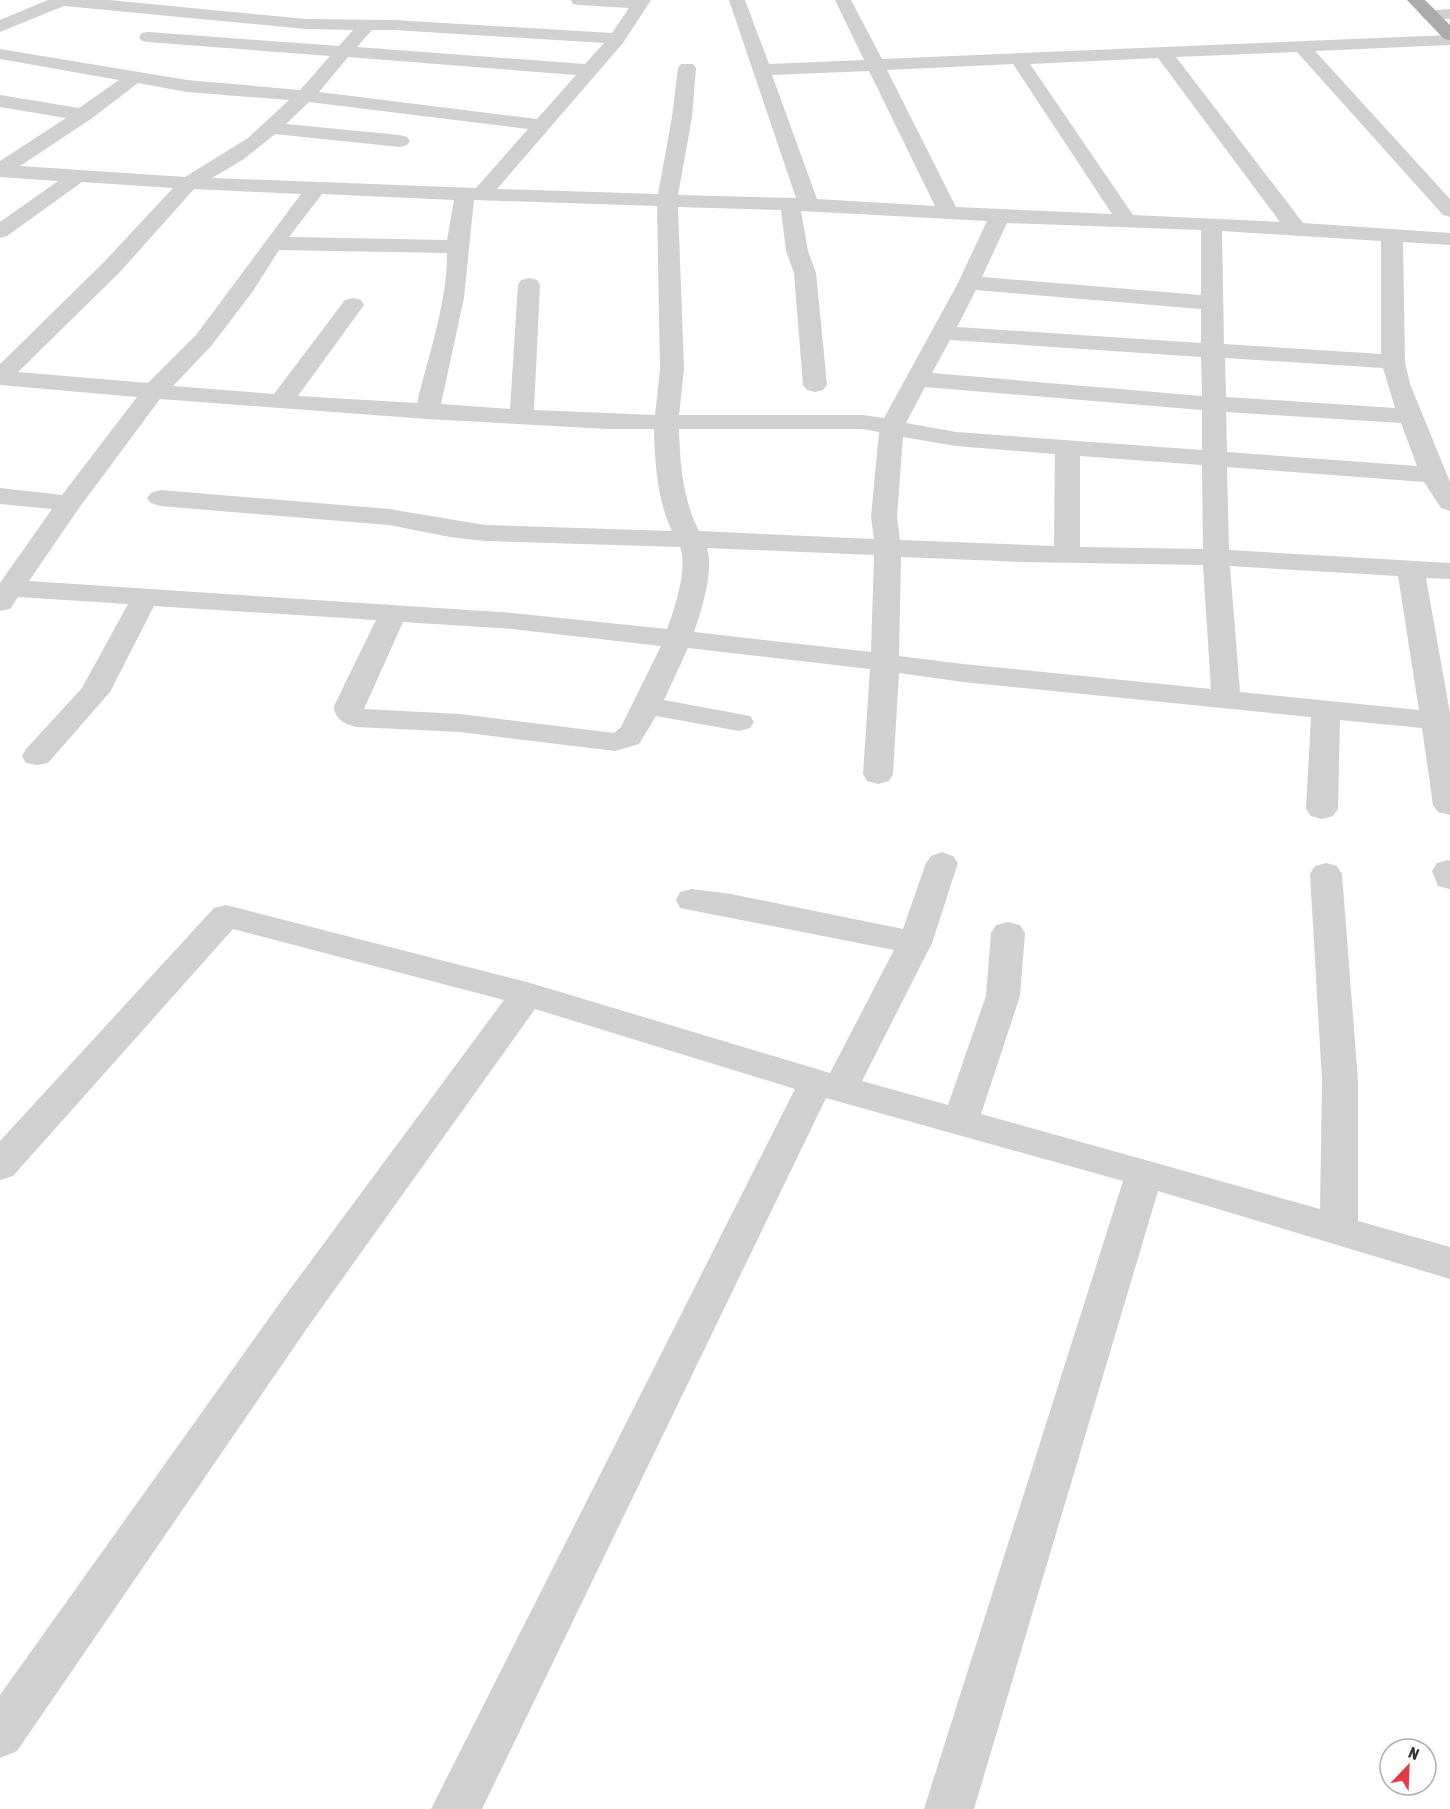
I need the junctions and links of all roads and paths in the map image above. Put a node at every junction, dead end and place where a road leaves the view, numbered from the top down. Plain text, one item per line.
1 (56, 0) edge
2 (63, 0) edge
3 (579, 0) edge
4 (586, 0) edge
5 (737, 0) edge
6 (843, 0) edge
7 (1415, 0) edge
8 (642, 2) edge
9 (1450, 14) edge
10 (1430, 15) junction
11 (368, 24) junction
12 (0, 27) edge
13 (1450, 35) edge
14 (148, 38) dead end
15 (617, 39) junction
16 (1450, 40) edge
17 (1300, 45) junction
18 (345, 52) junction
19 (1163, 52) junction
20 (0, 54) edge
21 (1018, 59) junction
22 (873, 66) junction
23 (687, 68) dead end
24 (590, 70) junction
25 (760, 70) junction
26 (133, 78) junction
27 (304, 97) junction
28 (0, 101) edge
29 (84, 115) junction
30 (542, 125) junction
31 (270, 128) junction
32 (400, 141) dead end
33 (0, 171) edge
34 (80, 175) junction
35 (189, 183) junction
36 (317, 188) junction
37 (473, 194) junction
38 (667, 200) junction
39 (799, 205) junction
40 (1450, 211) edge
41 (949, 213) junction
42 (1000, 216) junction
43 (1126, 221) junction
44 (1211, 224) junction
45 (1297, 230) junction
46 (0, 232) edge
47 (1392, 236) junction
48 (1450, 239) edge
49 (274, 243) junction
50 (457, 247) junction
51 (969, 283) junction
52 (529, 285) dead end
53 (1213, 303) junction
54 (353, 305) dead end
55 (940, 333) junction
56 (1213, 350) junction
57 (1393, 362) junction
58 (917, 379) junction
59 (3, 382) edge
60 (815, 385) dead end
61 (154, 391) junction
62 (281, 402) junction
63 (1214, 404) junction
64 (427, 412) junction
65 (1410, 416) junction
66 (522, 417) junction
67 (666, 424) junction
68 (892, 426) junction
69 (1068, 448) junction
70 (1215, 459) junction
71 (1434, 475) junction
72 (0, 496) edge
73 (160, 498) dead end
74 (69, 503) junction
75 (1450, 503) edge
76 (689, 539) junction
77 (888, 549) junction
78 (1067, 555) junction
79 (1216, 557) junction
80 (1411, 570) junction
81 (1450, 571) edge
82 (5, 595) edge
83 (145, 597) junction
84 (393, 613) junction
85 (678, 639) junction
86 (885, 662) junction
87 (1226, 698) junction
88 (646, 706) junction
89 (1326, 708) junction
90 (739, 722) dead end
91 (1443, 722) edge
92 (37, 756) dead end
93 (878, 774) dead end
94 (1449, 806) edge
95 (1322, 809) dead end
96 (942, 863) dead end
97 (1326, 874) dead end
98 (692, 900) dead end
99 (1008, 933) dead end
100 (915, 943) junction
101 (527, 994) junction
102 (828, 1085) junction
103 (960, 1122) junction
104 (0, 1166) edge
105 (1145, 1173) junction
106 (1338, 1230) junction
107 (1450, 1263) edge
108 (0, 1735) edge
109 (456, 1809) edge
110 (949, 1809) edge

1 - 2 street
2 - 11 street
2 - 12 street
3 - 4 street
4 - 8 street
5 - 25 street
6 - 22 street
7 - 10 main road
8 - 15 street
9 - 10 street
10 - 13 main road
11 - 15 street
11 - 18 street
14 - 18 street
15 - 24 street
16 - 17 street
17 - 19 street
17 - 40 street
18 - 24 street
18 - 27 street
19 - 21 street
19 - 45 street
20 - 26 street
21 - 22 street
21 - 43 street
22 - 25 street
22 - 41 street
23 - 38 street
24 - 30 street
25 - 39 street
26 - 27 street
26 - 29 street
27 - 30 street
27 - 31 street
28 - 29 street
29 - 33 street
30 - 37 street
31 - 32 street
31 - 35 street
33 - 34 street
34 - 35 street
34 - 46 street
35 - 36 street
35 - 59 street
36 - 37 street
36 - 49 street
37 - 38 street
37 - 50 street
38 - 39 street
38 - 67 street
39 - 41 street
39 - 60 street
41 - 42 street
42 - 43 street
42 - 51 street
43 - 44 street
44 - 45 street
44 - 53 street
45 - 47 street
47 - 48 street
47 - 57 street
49 - 50 street
49 - 61 street
50 - 64 street
51 - 53 street
51 - 55 street
52 - 66 street
53 - 56 street
54 - 62 street
55 - 56 street
55 - 58 street
56 - 57 street
56 - 63 street
57 - 65 street
58 - 63 street
58 - 68 street
59 - 61 street
61 - 62 street
61 - 74 street
62 - 64 street
63 - 65 street
63 - 70 street
64 - 66 street
65 - 71 street
66 - 67 street
67 - 68 street
67 - 76 street
68 - 69 street
68 - 77 street
69 - 70 street
69 - 78 street
70 - 71 street
70 - 79 street
71 - 75 street
72 - 74 street
73 - 76 street
74 - 82 street
76 - 77 street
76 - 85 street
77 - 78 street
77 - 86 street
78 - 79 street
79 - 80 street
79 - 87 street
80 - 81 street
80 - 91 street
82 - 83 street
83 - 84 street
83 - 92 street
84 - 85 street
84 - 88 street
85 - 86 street
85 - 88 street
86 - 87 street
86 - 93 street
87 - 89 street
88 - 90 street
89 - 91 street
89 - 95 street
91 - 94 street
96 - 100 street
97 - 106 street
98 - 100 street
99 - 103 street
100 - 102 street
101 - 102 street
101 - 104 street
101 - 108 street
102 - 103 street
102 - 109 street
103 - 105 street
105 - 106 street
105 - 110 street
106 - 107 street

